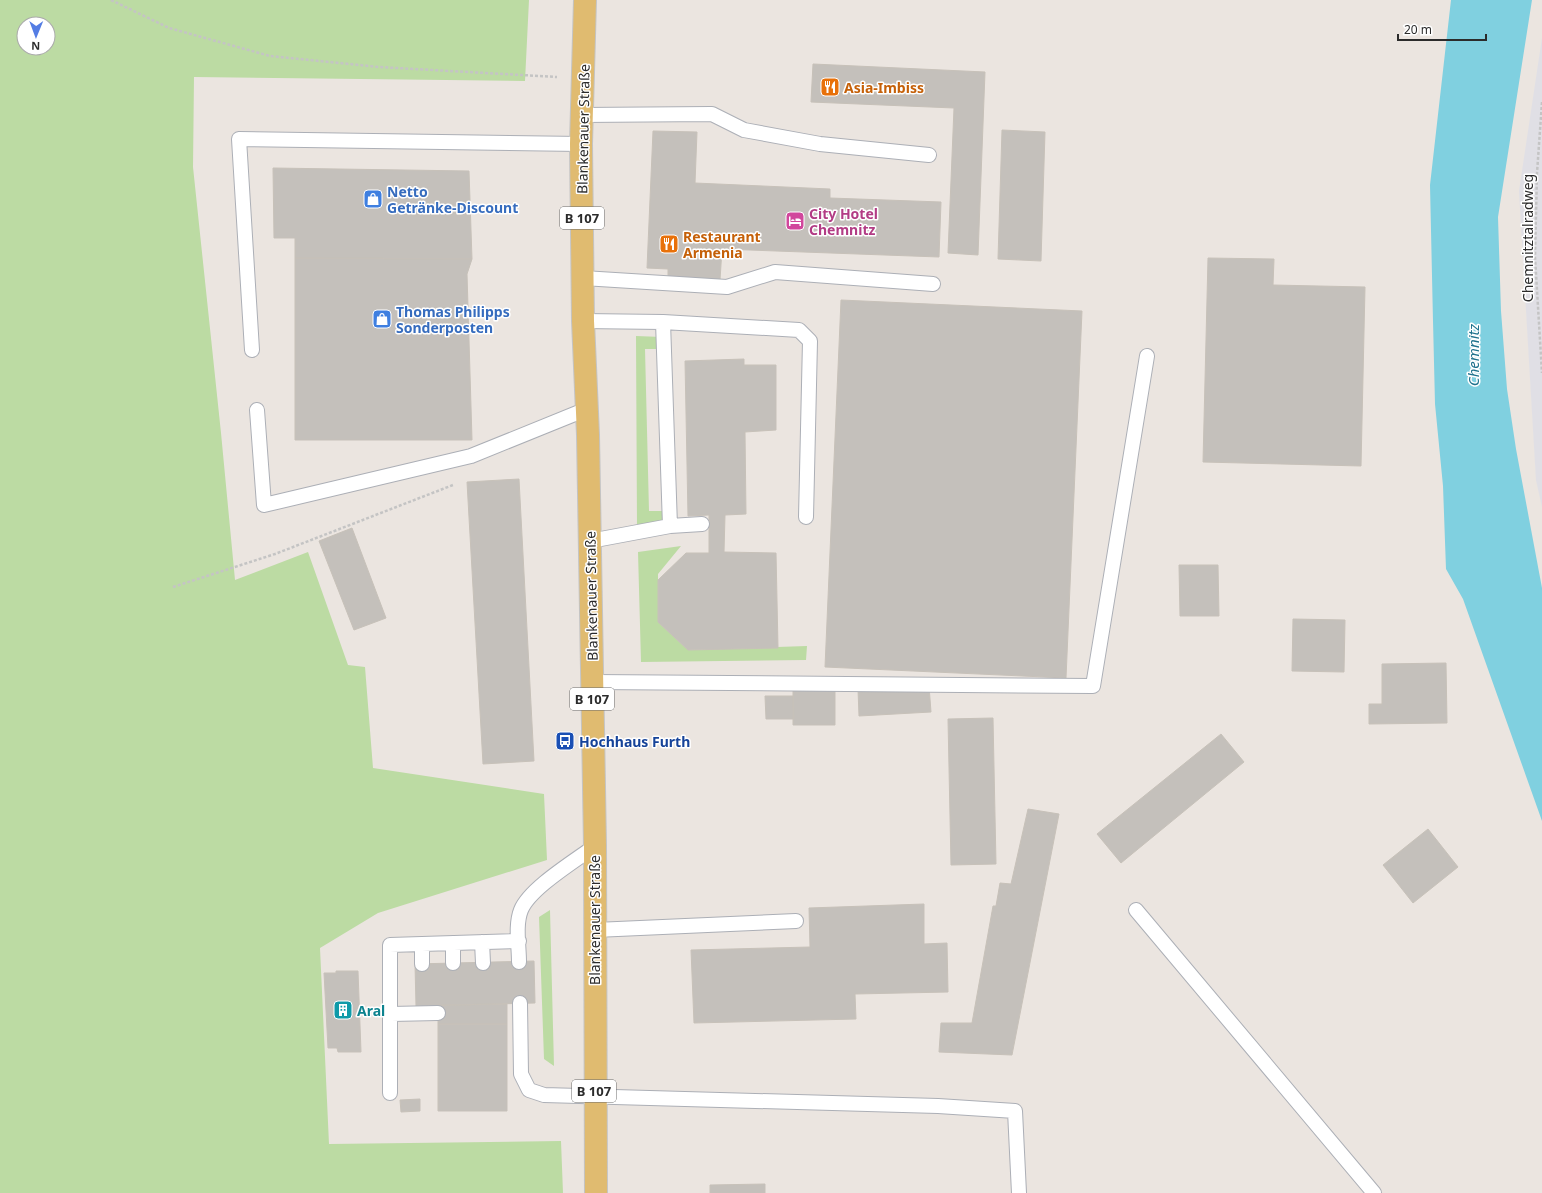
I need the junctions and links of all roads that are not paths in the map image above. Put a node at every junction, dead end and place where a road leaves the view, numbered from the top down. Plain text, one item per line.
1 (585, 0) edge
2 (582, 115) junction
3 (582, 144) junction
4 (930, 155) dead end
5 (583, 278) junction
6 (932, 284) dead end
7 (583, 321) junction
8 (664, 322) junction
9 (252, 350) dead end
10 (1147, 356) dead end
11 (587, 409) junction
12 (257, 410) dead end
13 (806, 517) dead end
14 (702, 524) dead end
15 (670, 526) junction
16 (590, 541) junction
17 (592, 682) junction
18 (595, 846) junction
19 (1136, 910) dead end
20 (796, 921) dead end
21 (594, 930) junction
22 (518, 941) junction
23 (482, 942) junction
24 (453, 943) junction
25 (422, 944) junction
26 (519, 962) dead end
27 (453, 963) dead end
28 (483, 963) dead end
29 (422, 964) dead end
30 (515, 1009) dead end
31 (438, 1013) dead end
32 (391, 1014) junction
33 (390, 1093) dead end
34 (594, 1096) junction
35 (1372, 1192) edge
36 (596, 1193) edge
37 (1019, 1193) edge

1 - 2 main road, Blankenauer Straße / B 107
2 - 3 main road, Blankenauer Straße / B 107
2 - 4 lane
3 - 5 main road, Blankenauer Straße / B 107
3 - 9 lane
5 - 6 lane
5 - 7 main road, Blankenauer Straße / B 107
7 - 8 lane
7 - 11 main road, Blankenauer Straße / B 107
8 - 13 lane
8 - 15 lane
10 - 17 lane
11 - 12 lane
11 - 16 main road, Blankenauer Straße / B 107
14 - 15 lane
15 - 16 lane
16 - 17 main road, Blankenauer Straße / B 107
17 - 18 main road, Blankenauer Straße / B 107
18 - 21 main road, Blankenauer Straße / B 107
18 - 22 lane
19 - 35 lane
20 - 21 lane
21 - 34 main road, Blankenauer Straße / B 107
22 - 23 lane
22 - 26 lane
23 - 24 lane
23 - 28 lane
24 - 25 lane
24 - 27 lane
25 - 29 lane
25 - 32 lane
30 - 34 lane
31 - 32 lane
32 - 33 lane
34 - 36 main road, Blankenauer Straße / B 107
34 - 37 lane

